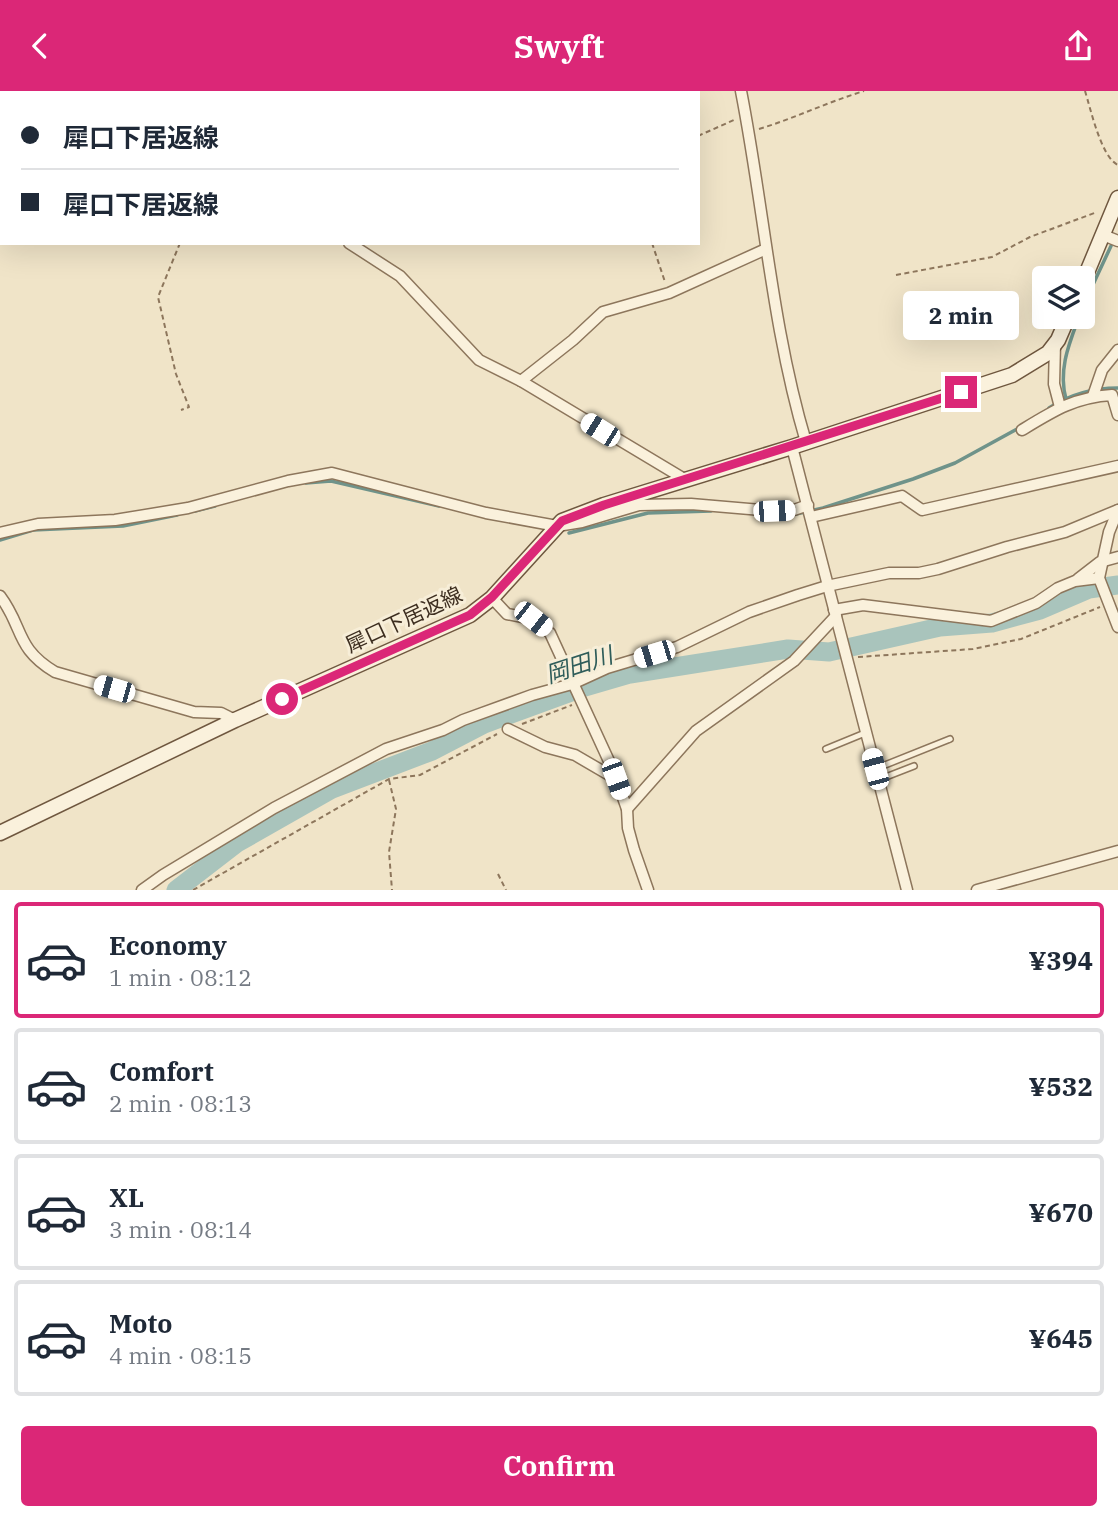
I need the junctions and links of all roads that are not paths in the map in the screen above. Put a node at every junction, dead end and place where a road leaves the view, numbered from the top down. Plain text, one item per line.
1 (741, 91) edge
2 (1116, 204) edge
3 (1102, 235) junction
4 (1118, 241) edge
5 (352, 245) edge
6 (766, 250) junction
7 (1089, 266) edge
8 (1062, 329) edge
9 (1055, 344) junction
10 (1118, 350) edge
11 (521, 381) junction
12 (1095, 391) junction
13 (1059, 403) junction
14 (1118, 415) edge
15 (1022, 430) dead end
16 (799, 445) junction
17 (1118, 466) edge
18 (686, 480) junction
19 (808, 505) junction
20 (1118, 510) edge
21 (811, 517) junction
22 (557, 526) junction
23 (0, 533) edge
24 (1118, 557) edge
25 (1104, 560) junction
26 (1099, 578) junction
27 (1075, 581) junction
28 (827, 586) junction
29 (0, 596) edge
30 (492, 597) junction
31 (835, 613) junction
32 (1118, 627) edge
33 (572, 684) junction
34 (234, 720) junction
35 (508, 729) road end
36 (866, 733) junction
37 (950, 739) dead end
38 (826, 749) dead end
39 (914, 766) dead end
40 (875, 769) junction
41 (616, 779) junction
42 (878, 780) junction
43 (627, 809) junction
44 (0, 833) edge
45 (1118, 851) edge
46 (142, 890) edge
47 (648, 890) edge
48 (907, 890) edge
49 (977, 890) edge

1 - 6 street
2 - 3 main road
3 - 4 street
3 - 7 main road
5 - 11 street
6 - 11 street
6 - 16 street
8 - 9 main road, 犀口下居返線
9 - 13 street
9 - 16 main road, 犀口下居返線
10 - 12 street
11 - 18 street
12 - 13 street
12 - 14 street
13 - 15 street
16 - 18 main road, 犀口下居返線
16 - 19 street
17 - 21 street
18 - 22 main road, 犀口下居返線
19 - 21 street
19 - 22 street
20 - 25 street
20 - 28 street
21 - 28 street
22 - 23 street
22 - 30 main road, 犀口下居返線
24 - 25 street
25 - 26 street
25 - 27 street
26 - 27 street
26 - 32 street
27 - 31 street
28 - 31 street
28 - 33 street
29 - 34 street
30 - 33 street
30 - 34 main road, 犀口下居返線
31 - 36 street
31 - 43 street
33 - 41 street
33 - 46 street
34 - 44 main road, 犀口下居返線
35 - 41 street
36 - 38 lane
36 - 40 street
37 - 40 lane
39 - 42 lane
40 - 42 street
41 - 43 street
42 - 48 street
43 - 47 street
45 - 49 street

